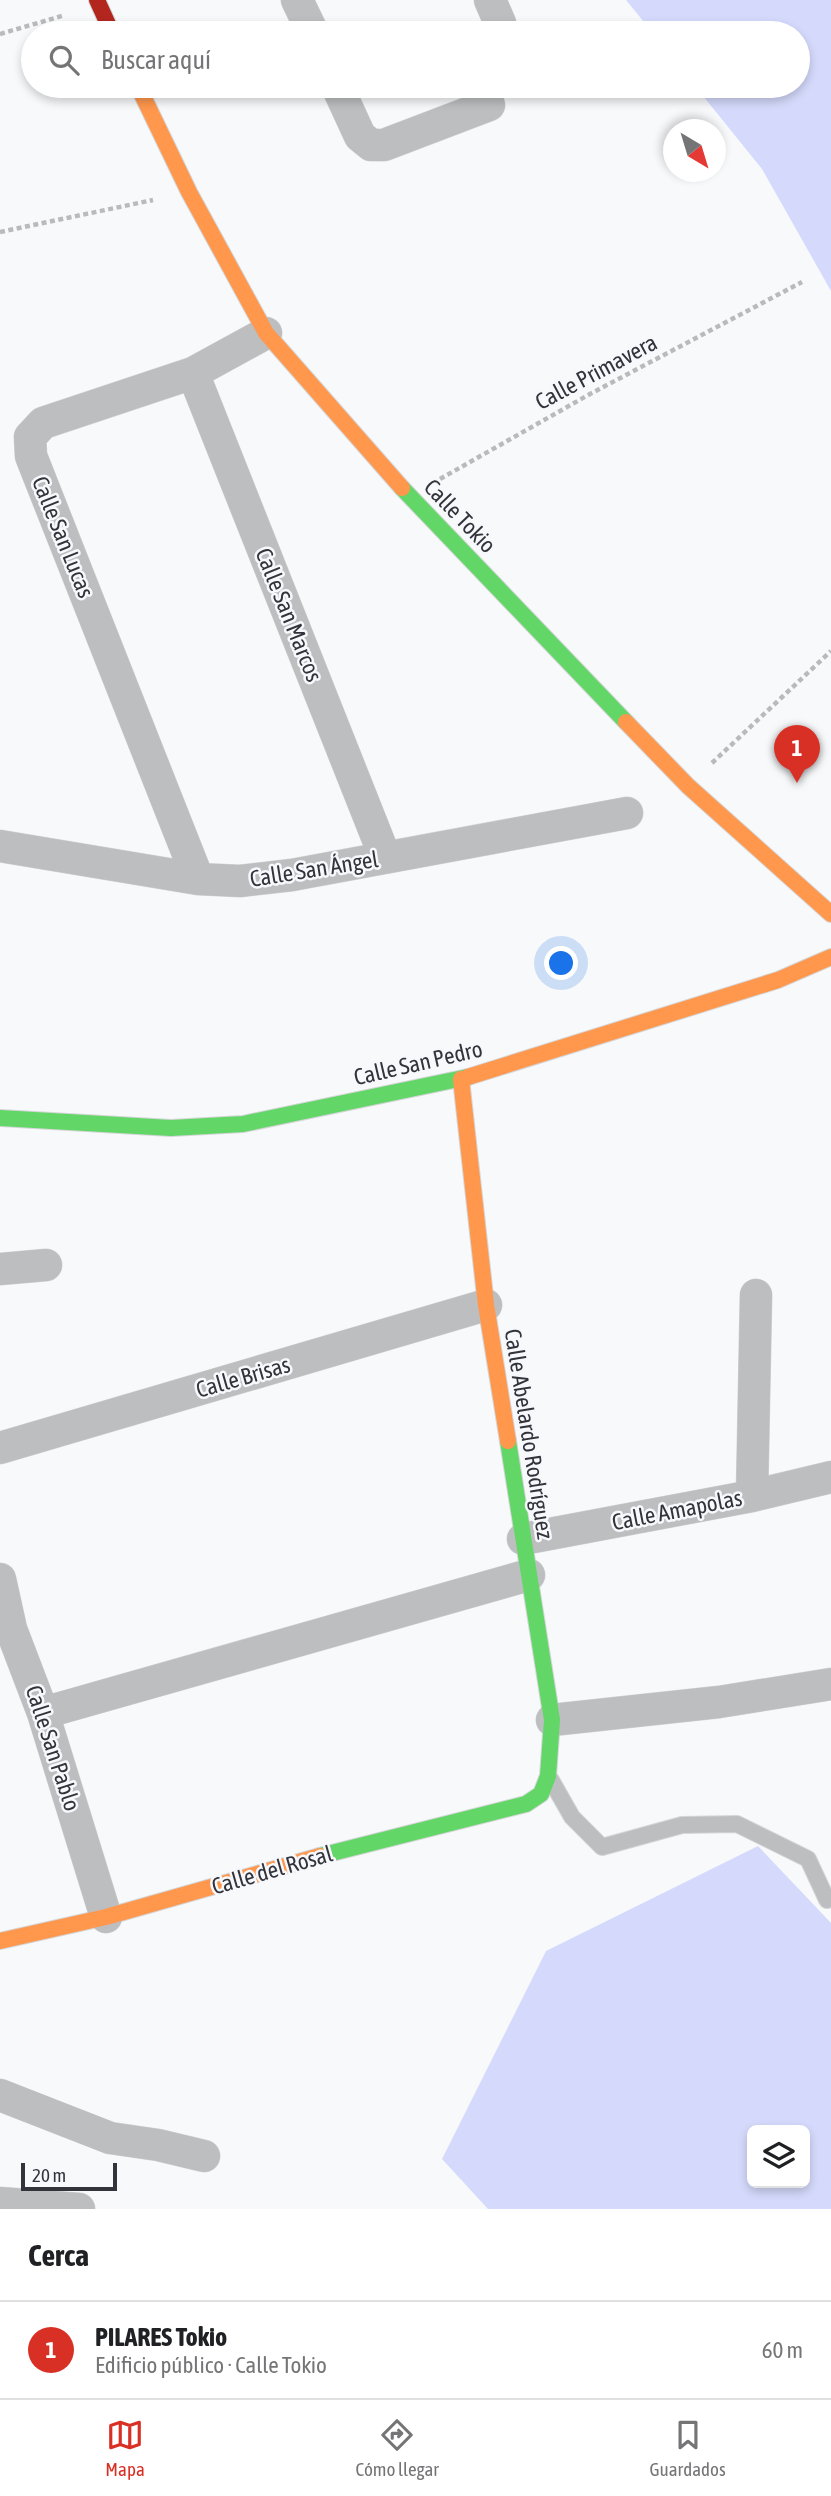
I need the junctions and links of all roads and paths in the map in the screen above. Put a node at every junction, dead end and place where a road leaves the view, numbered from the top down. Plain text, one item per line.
1 (297, 0) edge
2 (98, 3) edge
3 (41, 21) edge
4 (107, 21) edge
5 (307, 21) edge
6 (21, 27) edge
7 (0, 34) edge
8 (144, 98) edge
9 (343, 98) edge
10 (489, 105) dead end
11 (189, 192) junction
12 (0, 232) edge
13 (802, 282) dead end
14 (267, 333) junction
15 (193, 373) junction
16 (409, 496) junction
17 (831, 651) edge
18 (688, 786) junction
19 (627, 813) dead end
20 (0, 846) edge
21 (385, 857) junction
22 (198, 879) junction
23 (831, 914) edge
24 (831, 957) edge
25 (461, 1079) junction
26 (0, 1118) edge
27 (46, 1265) dead end
28 (0, 1269) edge
29 (755, 1295) dead end
30 (486, 1306) junction
31 (0, 1448) edge
32 (831, 1478) edge
33 (752, 1496) junction
34 (523, 1539) junction
35 (529, 1575) junction
36 (0, 1580) edge
37 (5, 1630) edge
38 (831, 1684) edge
39 (43, 1713) junction
40 (552, 1720) junction
41 (548, 1776) junction
42 (541, 1794) joint
43 (827, 1900) dead end
44 (106, 1917) junction
45 (0, 1941) edge
46 (0, 2095) edge
47 (204, 2156) dead end
48 (0, 2203) edge
49 (79, 2209) edge

1 - 5 street
2 - 3 path
2 - 4 street
6 - 7 path
8 - 11 street, Calle Tokio
9 - 10 street
11 - 12 path
11 - 14 street, Calle Tokio
13 - 16 path, Calle Primavera
14 - 15 street, Calle San Lucas
14 - 16 street, Calle Tokio
15 - 21 street, Calle San Marcos
15 - 22 street, Calle San Lucas
16 - 18 street, Calle Tokio
17 - 18 path
18 - 23 street, Calle Tokio
19 - 21 street, Calle San Ángel
20 - 22 street, Calle San Ángel
21 - 22 street, Calle San Ángel
24 - 25 street, Calle San Pedro
25 - 26 street, Calle San Pedro
25 - 30 street, Calle Abelardo Rodríguez
27 - 28 street
29 - 33 street
30 - 31 street, Calle Brisas
30 - 34 street, Calle Abelardo Rodríguez
32 - 33 street, Calle Amapolas
33 - 34 street, Calle Amapolas
34 - 35 street, Calle Abelardo Rodríguez
35 - 39 street
35 - 40 street, Calle Abelardo Rodríguez
36 - 37 street, Calle San Pablo
37 - 39 street, Calle San Pablo
38 - 40 street
39 - 44 street, Calle San Pablo
40 - 41 street, Calle Abelardo Rodríguez
41 - 42 street, Calle Abelardo Rodríguez
41 - 43 lane
42 - 44 street, Calle del Rosal
44 - 45 street, Calle del Rosal
46 - 47 street
48 - 49 street

